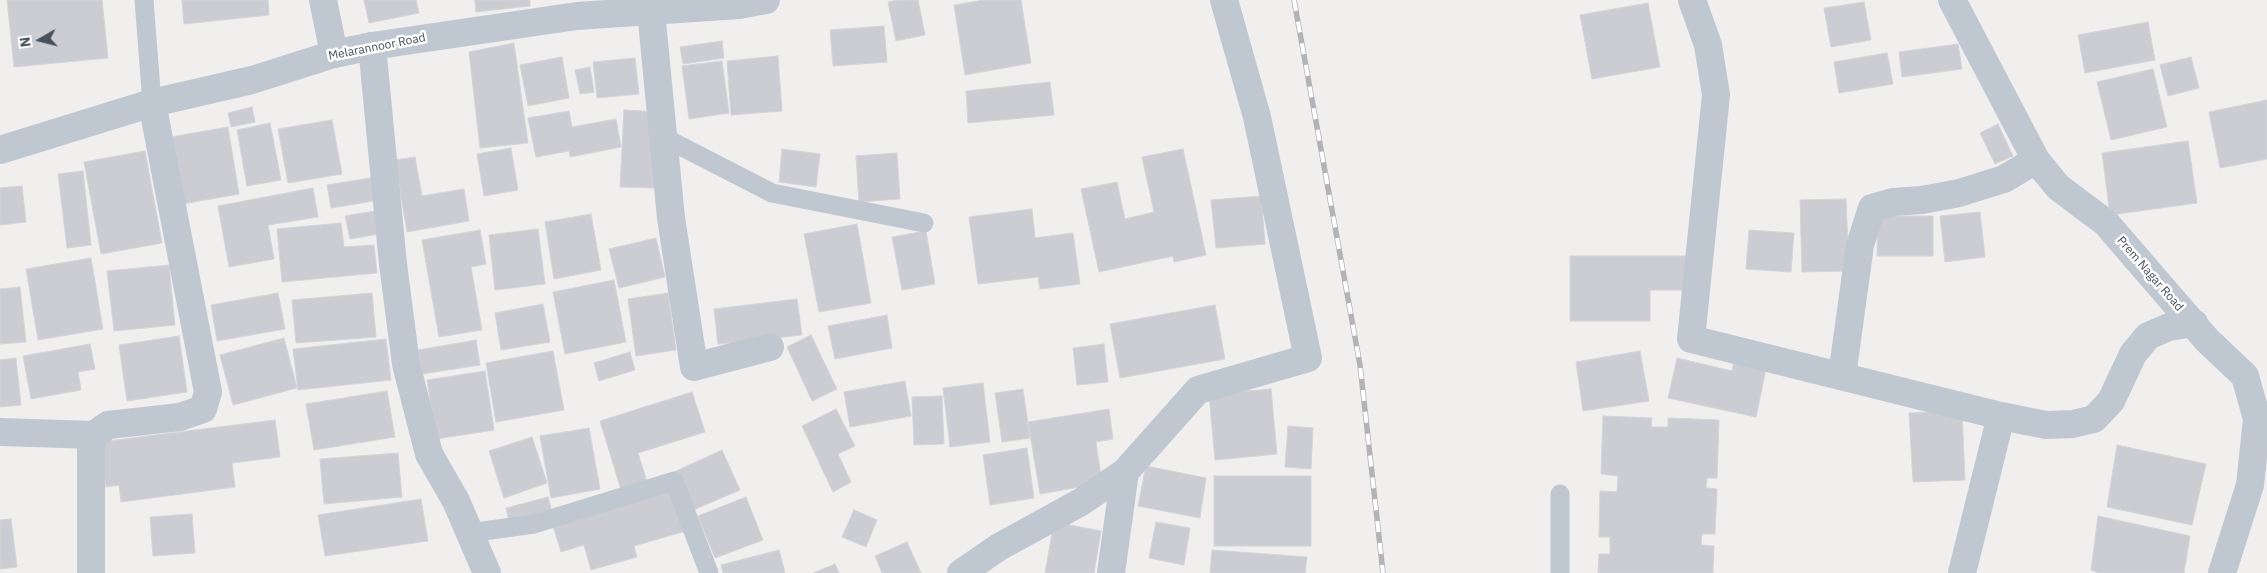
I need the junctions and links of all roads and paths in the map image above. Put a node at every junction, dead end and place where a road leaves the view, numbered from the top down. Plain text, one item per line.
1 (144, 0) edge
2 (323, 0) edge
3 (766, 0) edge
4 (1224, 0) edge
5 (1692, 0) edge
6 (1952, 0) edge
7 (651, 11) junction
8 (372, 46) junction
9 (334, 54) junction
10 (152, 103) junction
11 (663, 137) junction
12 (0, 150) edge
13 (2036, 160) junction
14 (924, 223) dead end
15 (2194, 323) junction
16 (770, 347) dead end
17 (1842, 376) junction
18 (2256, 379) edge
19 (2001, 416) junction
20 (0, 432) edge
21 (94, 435) junction
22 (1125, 472) junction
23 (1560, 494) dead end
24 (469, 533) junction
25 (91, 573) edge
26 (487, 573) edge
27 (709, 573) edge
28 (960, 573) edge
29 (1111, 573) edge
30 (1560, 573) edge
31 (1962, 573) edge
32 (2222, 573) edge

1 - 10 lane
2 - 9 street
3 - 7 street, Melarannoor Road
4 - 22 street
5 - 17 street
6 - 13 street, Prem Nagar Road
7 - 8 street, Melarannoor Road
7 - 11 street
8 - 9 street, Melarannoor Road
8 - 24 street
9 - 10 street, Melarannoor Road
10 - 12 street, Melarannoor Road
10 - 21 street
11 - 14 lane
11 - 16 street
13 - 15 street, Prem Nagar Road
13 - 17 street
15 - 18 street, Prem Nagar Road
15 - 19 street
17 - 19 street
18 - 32 street, Prem Nagar Road
19 - 31 street
20 - 21 street
21 - 25 street
22 - 28 street
22 - 29 street
23 - 30 lane
24 - 26 street
24 - 27 lane

